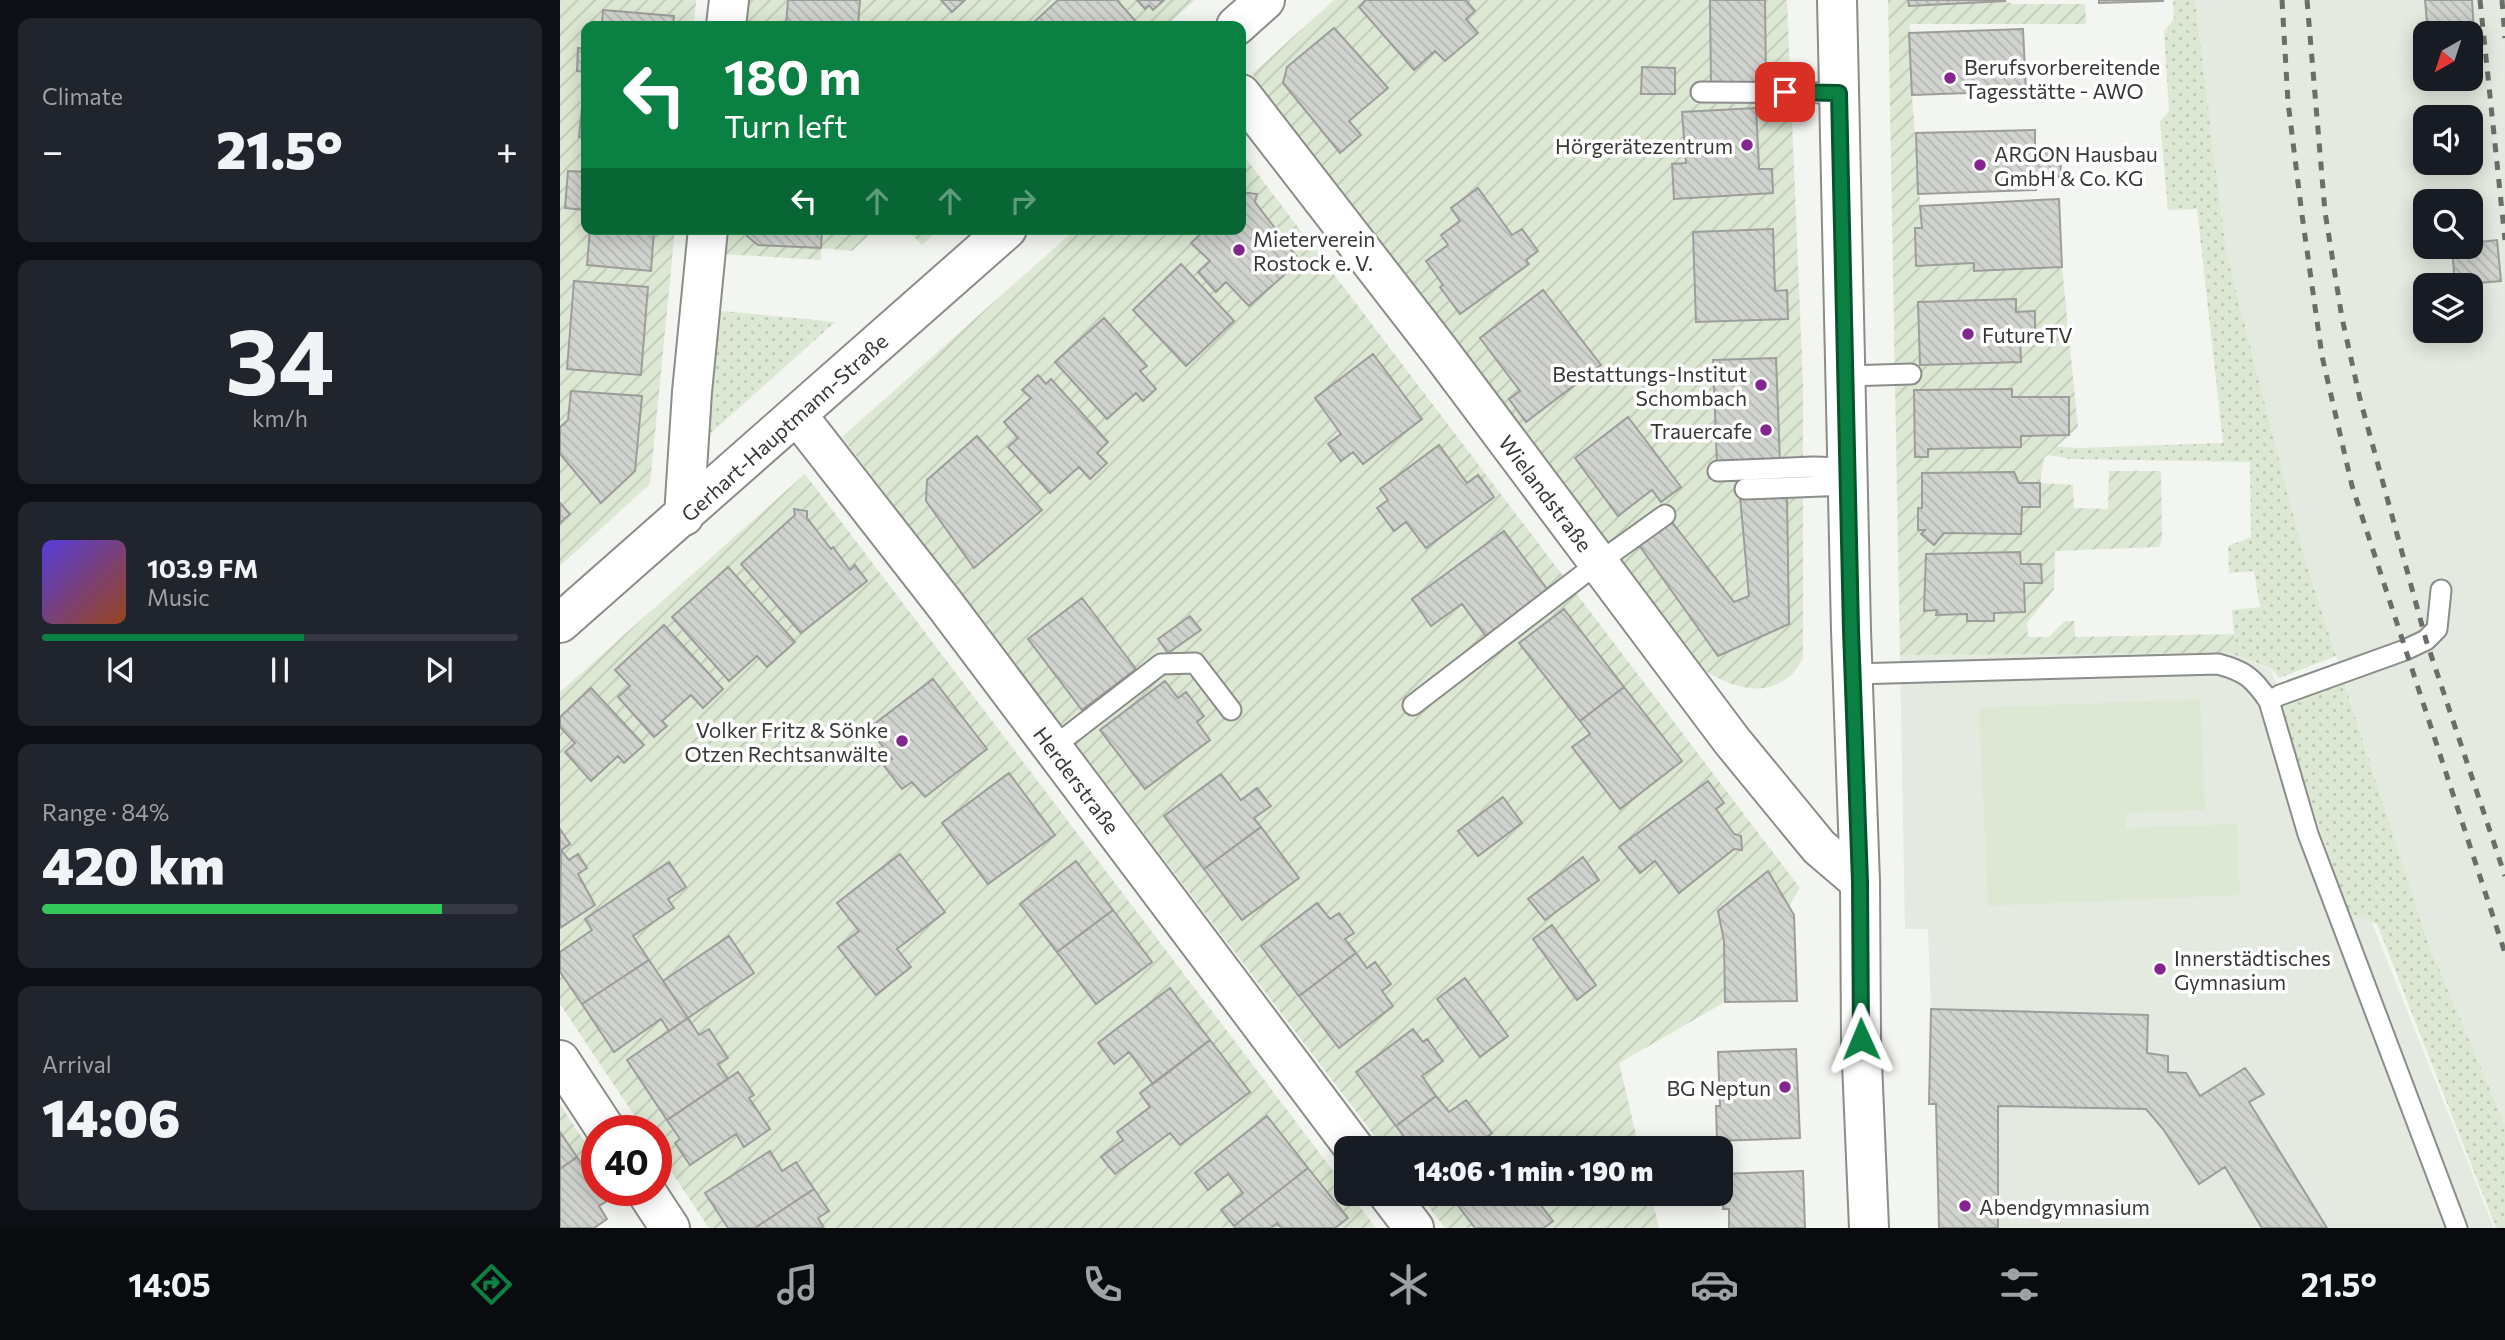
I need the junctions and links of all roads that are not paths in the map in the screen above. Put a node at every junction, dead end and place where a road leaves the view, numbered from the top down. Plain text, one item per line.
1 (729, 0) edge
2 (1265, 0) edge
3 (1837, 0) edge
4 (727, 21) edge
5 (1242, 21) edge
6 (1701, 92) dead end
7 (1839, 93) junction
8 (1246, 100) edge
9 (707, 235) edge
10 (1000, 235) edge
11 (1911, 374) dead end
12 (1846, 376) junction
13 (797, 415) junction
14 (1718, 471) dead end
15 (1848, 477) junction
16 (1745, 489) dead end
17 (1665, 515) dead end
18 (684, 516) junction
19 (1598, 562) junction
20 (2441, 590) dead end
21 (560, 623) edge
22 (1853, 674) junction
23 (2269, 701) junction
24 (1413, 705) dead end
25 (1231, 710) dead end
26 (1052, 748) junction
27 (1860, 882) junction
28 (560, 1060) edge
29 (596, 1115) edge
30 (1345, 1136) edge
31 (656, 1206) edge
32 (1397, 1206) edge
33 (670, 1228) edge
34 (1414, 1228) edge
35 (1869, 1228) edge
36 (2457, 1228) edge

1 - 4 street
2 - 5 street
3 - 7 street
6 - 7 lane
7 - 12 street
8 - 19 street, Wielandstraße
9 - 18 street
10 - 13 street, Gerhart-Hauptmann-Straße
11 - 12 lane
12 - 15 street
13 - 18 street, Gerhart-Hauptmann-Straße
13 - 26 street, Herderstraße
14 - 15 lane
15 - 16 lane
15 - 22 street
17 - 19 lane
18 - 21 street, Gerhart-Hauptmann-Straße
19 - 24 lane
19 - 27 street, Wielandstraße
20 - 23 lane
22 - 23 lane
22 - 27 street
23 - 36 lane
25 - 26 lane
26 - 30 street, Herderstraße
27 - 35 street
28 - 29 street
31 - 33 street
32 - 34 street

